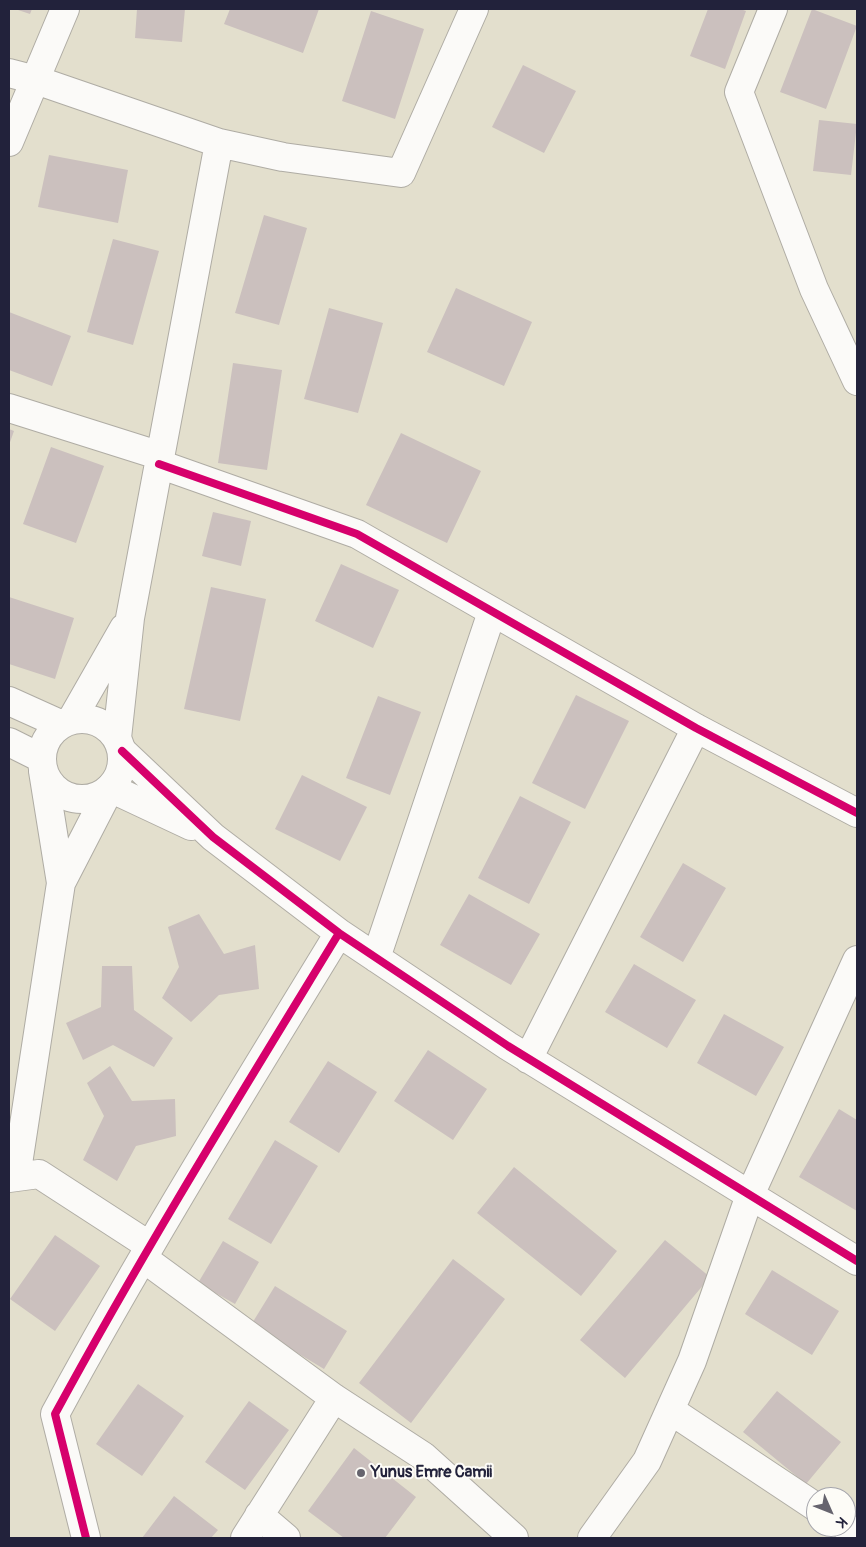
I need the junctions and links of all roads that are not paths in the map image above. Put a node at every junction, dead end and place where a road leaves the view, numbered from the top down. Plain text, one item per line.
1 (65, 9) edge
2 (474, 9) edge
3 (773, 9) edge
4 (9, 73) edge
5 (36, 80) junction
6 (9, 142) edge
7 (219, 143) junction
8 (857, 382) edge
9 (9, 408) edge
10 (160, 460) junction
11 (492, 612) junction
12 (130, 618) junction
13 (9, 701) edge
14 (66, 722) junction
15 (696, 728) junction
16 (9, 742) edge
17 (120, 745) junction
18 (42, 765) junction
19 (110, 788) junction
20 (857, 813) edge
21 (213, 837) junction
22 (61, 883) junction
23 (339, 933) junction
24 (376, 958) junction
25 (857, 960) edge
26 (528, 1059) junction
27 (12, 1177) edge
28 (750, 1195) junction
29 (146, 1252) junction
30 (857, 1260) edge
31 (334, 1398) junction
32 (670, 1410) junction
33 (806, 1500) edge
34 (259, 1515) junction
35 (86, 1538) edge
36 (245, 1538) edge
37 (286, 1538) edge
38 (514, 1538) edge
39 (592, 1538) edge

1 - 5 street
2 - 7 street
3 - 8 street
4 - 5 street
5 - 6 street
5 - 7 street
7 - 10 street
9 - 10 street
10 - 11 street
10 - 12 street
11 - 15 street
11 - 24 street
12 - 14 street
12 - 17 street
13 - 14 street
14 - 17 street
14 - 18 street
15 - 20 street
15 - 26 street
16 - 18 street
17 - 19 street
17 - 21 street
18 - 19 street
18 - 22 street
19 - 21 street
19 - 22 street
21 - 23 street
22 - 27 street
23 - 24 street
23 - 29 street
24 - 26 street
25 - 28 street
26 - 28 street
27 - 29 street
28 - 30 street
28 - 32 street
29 - 31 street
29 - 35 street
31 - 34 street
31 - 38 street
32 - 33 street
32 - 39 street
34 - 36 street
34 - 37 street

